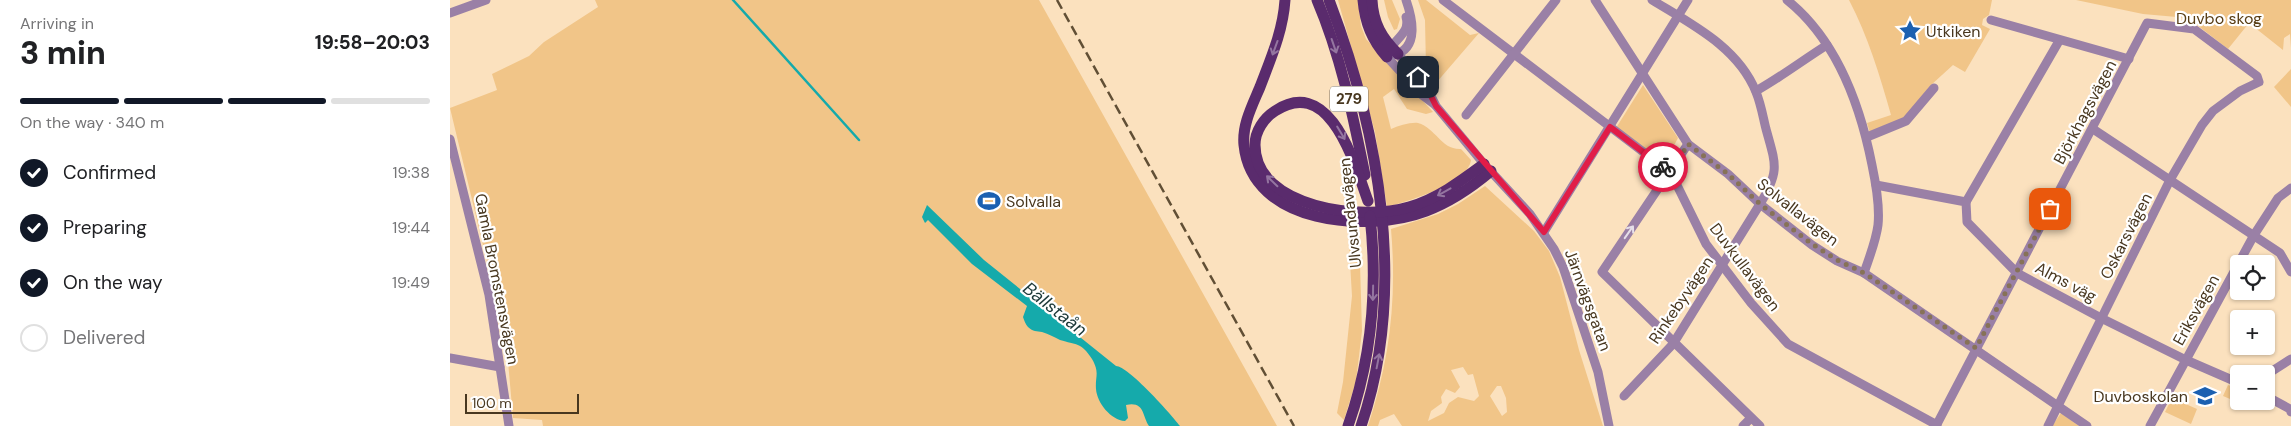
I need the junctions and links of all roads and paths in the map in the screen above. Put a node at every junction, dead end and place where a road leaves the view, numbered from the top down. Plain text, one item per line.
1 (485, 0) edge
2 (1284, 0) edge
3 (1317, 0) edge
4 (1329, 0) edge
5 (1363, 0) edge
6 (1372, 0) edge
7 (1401, 0) edge
8 (1406, 0) edge
9 (1443, 0) edge
10 (1556, 0) edge
11 (1595, 0) edge
12 (1652, 0) edge
13 (1688, 0) edge
14 (1787, 0) edge
15 (450, 13) edge
16 (1678, 16) junction
17 (1991, 20) dead end
18 (2059, 41) junction
19 (1827, 45) junction
20 (1392, 53) junction
21 (1514, 54) junction
22 (2129, 59) junction
23 (1643, 73) junction
24 (2259, 82) joint
25 (1934, 88) dead end
26 (1756, 91) junction
27 (1466, 115) dead end
28 (1610, 127) junction
29 (2093, 130) junction
30 (1867, 137) junction
31 (450, 138) edge
32 (1688, 144) junction
33 (1488, 168) junction
34 (1671, 173) junction
35 (2170, 180) junction
36 (1876, 185) junction
37 (2291, 188) edge
38 (1374, 200) junction
39 (1966, 202) junction
40 (1760, 204) junction
41 (1544, 232) junction
42 (2254, 235) junction
43 (1722, 265) junction
44 (2291, 272) edge
45 (1864, 273) junction
46 (2017, 273) junction
47 (2101, 318) junction
48 (1673, 344) junction
49 (1976, 348) junction
50 (450, 358) edge
51 (2291, 358) edge
52 (2186, 360) junction
53 (500, 367) junction
54 (2275, 369) edge
55 (2230, 379) edge
56 (1624, 396) dead end
57 (2275, 401) edge
58 (2058, 406) junction
59 (1361, 407) junction
60 (2291, 412) edge
61 (1750, 419) junction
62 (1936, 425) edge
63 (509, 426) edge
64 (1348, 426) edge
65 (1361, 426) edge
66 (1609, 426) edge
67 (1743, 426) edge
68 (1760, 426) edge
69 (2048, 426) edge
70 (2087, 426) edge
71 (2150, 426) edge

1 - 15 street
2 -> 33 main road
3 -> 38 main road, Ulvsundavägen / 279
4 - 38 main road, Ulvsundavägen / 279
5 - 20 main road
6 - 20 main road
7 - 20 street
8 - 20 street
9 - 21 street, Duvkullavägen
10 - 21 street
11 - 23 street, Solvallavägen
12 - 16 street, Rinkebyvägen
13 - 16 street
14 - 19 street
16 - 23 street
16 - 26 street, Rinkebyvägen
17 - 18 street
18 - 22 street
18 - 39 street
19 - 26 street
19 - 30 street
20 - 33 street, Järnvägsgatan
21 - 27 street
21 - 28 street, Duvkullavägen
22 - 24 street, Björkhagsvägen
22 - 29 street, Björkhagsvägen
23 - 28 street
23 - 32 street, Solvallavägen
24 - 35 street, Oskarsvägen
25 - 30 street
26 - 40 street, Rinkebyvägen
28 - 34 street, Duvkullavägen
28 - 41 street
29 - 35 street
29 - 46 street, Björkhagsvägen
30 - 36 street
31 - 53 street, Gamla Bromstensvägen
32 - 34 street
32 - 40 street, Solvallavägen
33 -> 38 main road
33 - 41 street, Järnvägsgatan
34 - 43 street, Duvkullavägen
48 -> 34 street
35 - 42 street
35 - 47 street, Oskarsvägen
36 - 39 street
36 - 45 street
37 - 42 street, Eriksvägen
38 - 59 main road, Ulvsundavägen / 279
39 - 46 street, Alms väg
40 - 43 street, Rinkebyvägen
40 - 45 street, Solvallavägen
41 - 66 street, Järnvägsgatan
42 - 44 street
42 - 52 street, Eriksvägen
43 - 48 street, Rinkebyvägen
43 - 62 street, Duvkullavägen
45 - 49 street, Solvallavägen
46 - 47 street, Alms väg
46 - 49 street, Björkhagsvägen
47 - 52 street, Alms väg
47 - 58 street, Oskarsvägen
48 - 56 street, Rinkebyvägen
48 - 61 street
49 - 58 street, Solvallavägen
49 - 62 street, Björkhagsvägen
50 - 53 street
51 - 54 street
52 - 55 street, Alms väg
52 - 71 street, Eriksvägen
53 - 63 street, Gamla Bromstensvägen
57 - 60 street
58 - 69 street, Oskarsvägen
58 - 70 street, Solvallavägen
59 - 64 main road, Ulvsundavägen / 279
59 - 65 main road, Ulvsundavägen / 279
61 - 67 street
61 - 68 street

